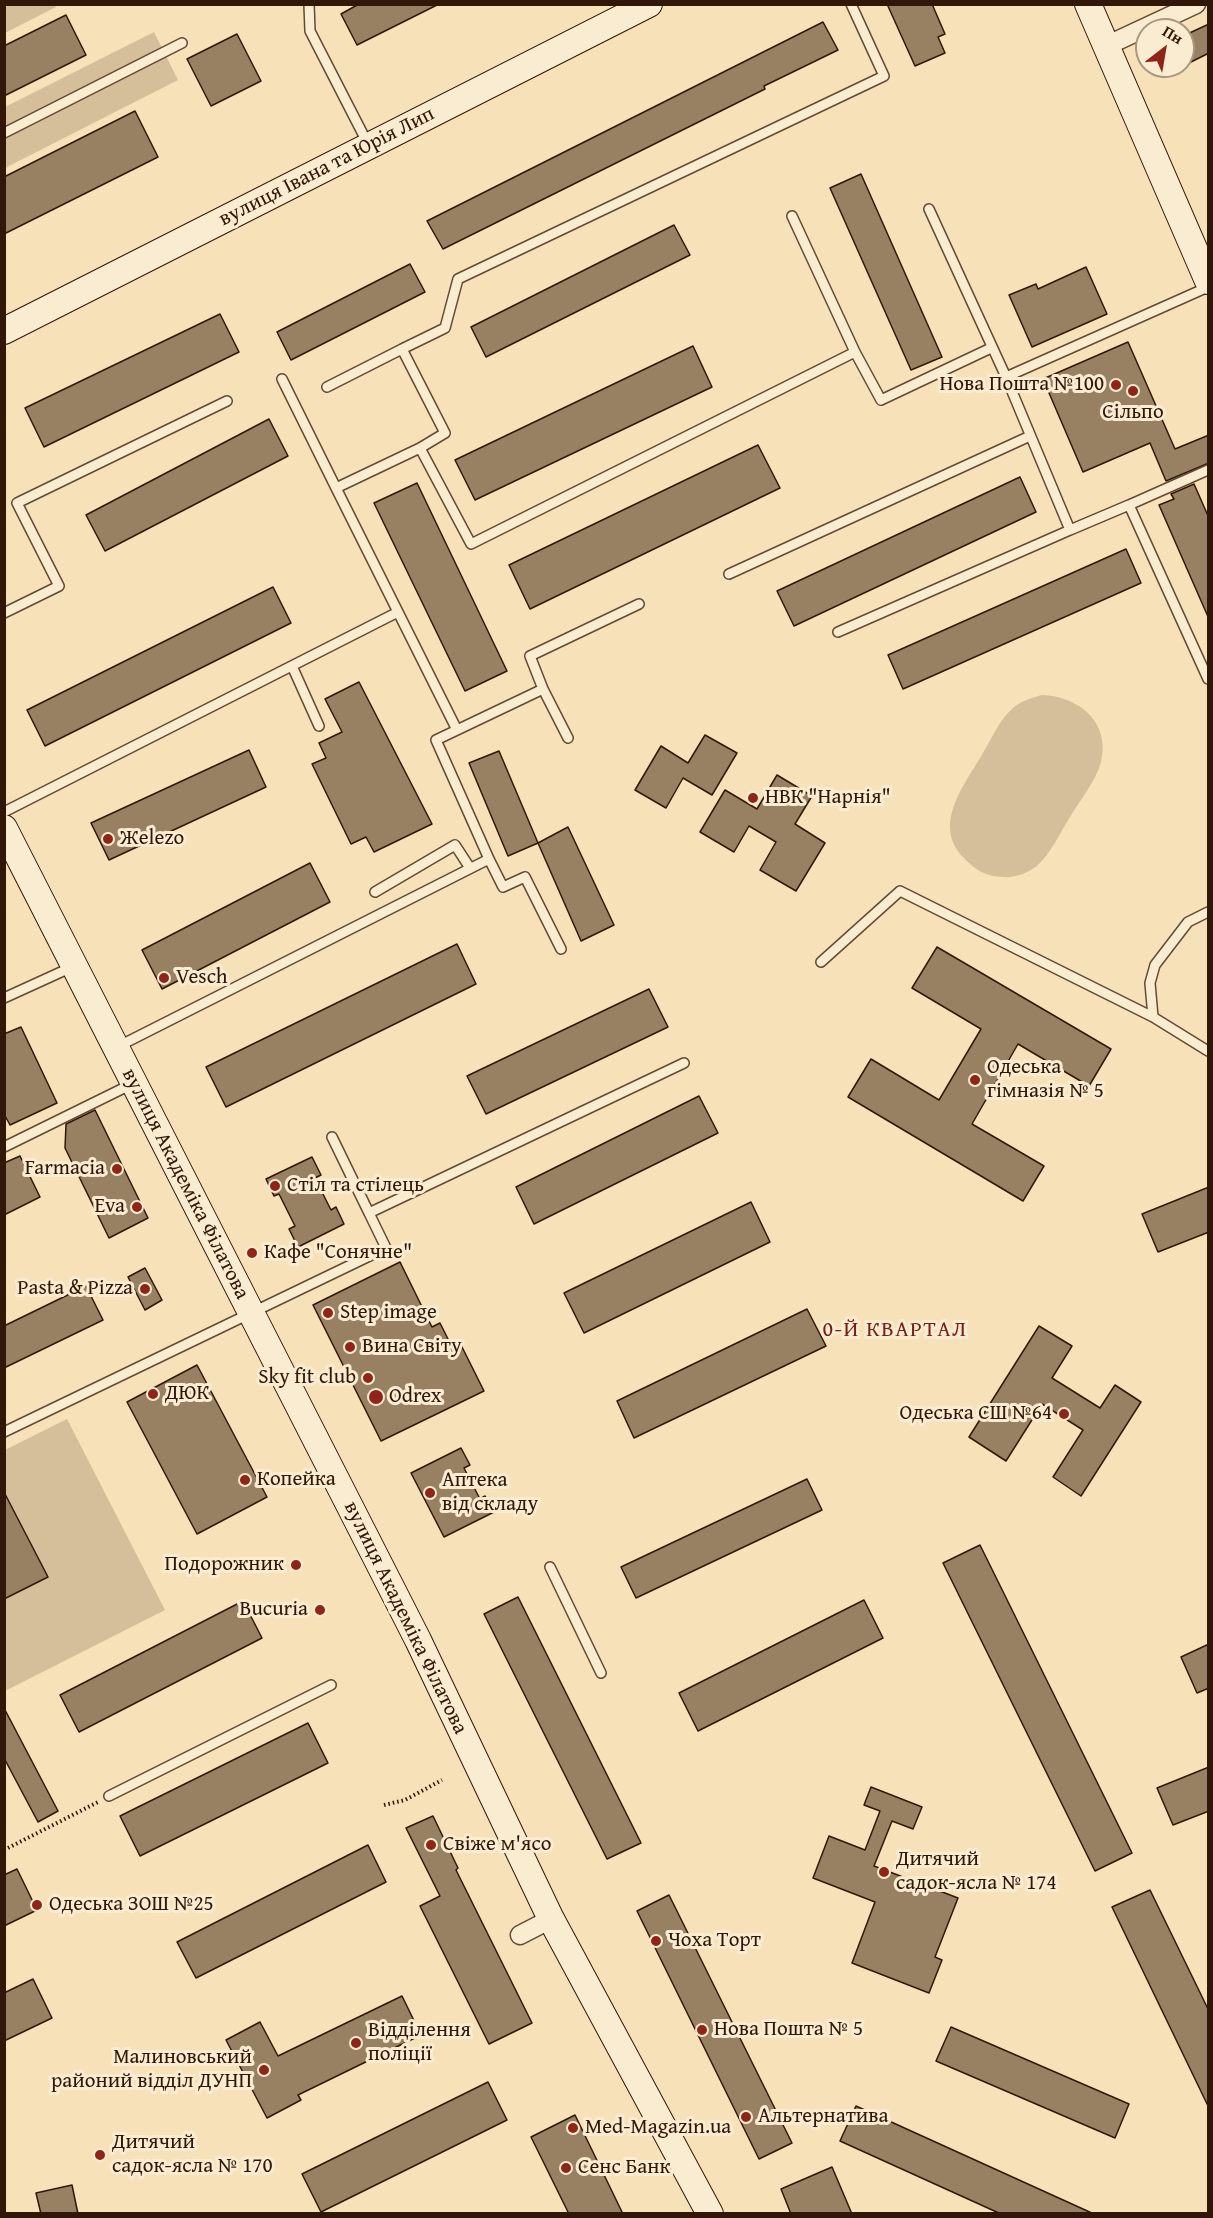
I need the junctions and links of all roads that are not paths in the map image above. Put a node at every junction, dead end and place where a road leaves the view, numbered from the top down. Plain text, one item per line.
1 (309, 4) edge
2 (649, 4) edge
3 (851, 4) edge
4 (1088, 4) edge
5 (1196, 4) edge
6 (182, 43) dead end
7 (1106, 46) junction
8 (4, 133) edge
9 (369, 146) junction
10 (929, 209) dead end
11 (792, 216) dead end
12 (1209, 281) edge
13 (1209, 287) edge
14 (4, 330) edge
15 (992, 348) junction
16 (402, 349) junction
17 (855, 352) junction
18 (1006, 377) junction
19 (282, 380) dead end
20 (327, 387) dead end
21 (227, 400) dead end
22 (1030, 436) junction
23 (420, 448) junction
24 (1209, 470) edge
25 (336, 488) junction
26 (1130, 505) junction
27 (1070, 530) junction
28 (729, 574) dead end
29 (639, 603) dead end
30 (4, 613) edge
31 (396, 613) junction
32 (838, 632) dead end
33 (292, 666) junction
34 (1209, 679) edge
35 (543, 689) junction
36 (319, 726) dead end
37 (457, 730) junction
38 (568, 738) dead end
39 (4, 812) edge
40 (4, 828) edge
41 (489, 859) junction
42 (470, 868) junction
43 (375, 892) dead end
44 (1209, 912) edge
45 (561, 949) dead end
46 (821, 962) dead end
47 (75, 966) junction
48 (4, 998) edge
49 (1152, 1017) junction
50 (117, 1047) junction
51 (1209, 1051) edge
52 (684, 1063) dead end
53 (134, 1083) junction
54 (332, 1137) dead end
55 (4, 1146) edge
56 (369, 1214) junction
57 (250, 1313) junction
58 (4, 1432) edge
59 (550, 1567) dead end
60 (602, 1673) dead end
61 (331, 1684) dead end
62 (109, 1796) road end
63 (551, 1919) junction
64 (520, 1935) dead end
65 (710, 2214) edge

1 - 9 lane
2 - 9 main road, вулиця Івана та Юрія Лип
3 - 16 lane
4 - 7 main road
5 - 7 street
6 - 8 lane
7 - 12 main road
9 - 14 main road, вулиця Івана та Юрія Лип
10 - 15 lane
11 - 17 lane
13 - 18 lane
15 - 17 lane
15 - 18 lane
16 - 20 lane
16 - 23 lane
17 - 23 lane
18 - 22 lane
19 - 25 lane
21 - 30 lane
22 - 27 lane
22 - 28 lane
23 - 25 lane
24 - 26 lane
25 - 31 lane
26 - 27 lane
26 - 34 lane
27 - 32 lane
29 - 35 lane
31 - 33 lane
31 - 37 lane
33 - 36 lane
33 - 39 lane
35 - 37 lane
35 - 38 lane
37 - 41 lane
40 - 47 main road, вулиця Академіка Філатова
41 - 42 lane
41 - 45 lane
42 - 43 lane
42 - 50 lane
44 - 49 lane
46 - 49 lane
47 - 48 lane
47 - 50 main road, вулиця Академіка Філатова
49 - 51 lane
50 - 53 main road, вулиця Академіка Філатова
52 - 56 lane
53 - 55 lane
53 - 57 main road, вулиця Академіка Філатова
54 - 56 lane
56 - 57 lane
57 - 58 lane
57 - 63 main road, вулиця Академіка Філатова
59 - 60 lane
61 - 62 lane
63 - 64 street
63 - 65 main road, вулиця Академіка Філатова

